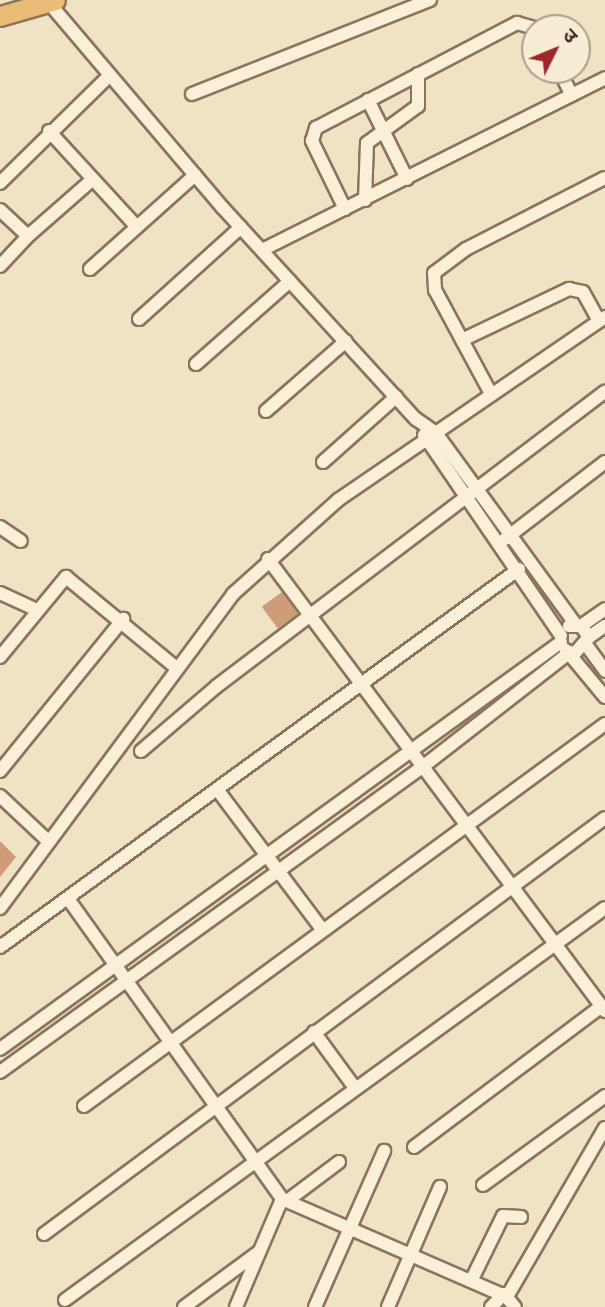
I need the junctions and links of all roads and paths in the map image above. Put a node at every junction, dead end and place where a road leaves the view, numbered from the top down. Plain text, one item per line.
1 (430, 0) edge
2 (52, 1) edge
3 (0, 16) edge
4 (521, 24) edge
5 (418, 74) junction
6 (107, 77) junction
7 (605, 78) edge
8 (566, 84) edge
9 (192, 94) dead end
10 (572, 95) junction
11 (368, 100) junction
12 (380, 128) junction
13 (49, 131) junction
14 (195, 176) junction
15 (605, 178) edge
16 (93, 179) junction
17 (407, 179) junction
18 (0, 183) edge
19 (365, 200) junction
20 (345, 209) junction
21 (0, 210) edge
22 (137, 227) junction
23 (241, 227) junction
24 (28, 236) junction
25 (262, 250) junction
26 (0, 267) edge
27 (90, 269) dead end
28 (290, 281) junction
29 (139, 319) dead end
30 (602, 319) edge
31 (462, 340) junction
32 (346, 341) junction
33 (196, 364) dead end
34 (490, 392) junction
35 (605, 392) edge
36 (396, 397) junction
37 (266, 411) dead end
38 (431, 437) junction
39 (324, 463) dead end
40 (605, 463) edge
41 (470, 492) junction
42 (0, 527) edge
43 (505, 539) junction
44 (21, 541) dead end
45 (268, 559) junction
46 (519, 569) junction
47 (0, 593) edge
48 (605, 609) edge
49 (37, 610) junction
50 (315, 614) junction
51 (123, 619) junction
52 (578, 625) junction
53 (605, 626) edge
54 (588, 642) junction
55 (567, 645) junction
56 (0, 657) edge
57 (175, 667) junction
58 (605, 671) edge
59 (365, 680) junction
60 (605, 696) edge
61 (605, 724) edge
62 (141, 751) dead end
63 (416, 753) junction
64 (425, 765) junction
65 (0, 771) edge
66 (219, 792) junction
67 (0, 796) edge
68 (605, 818) edge
69 (468, 826) junction
70 (49, 842) junction
71 (274, 864) junction
72 (510, 885) junction
73 (69, 901) junction
74 (0, 908) edge
75 (605, 908) edge
76 (322, 929) junction
77 (555, 943) junction
78 (0, 947) edge
79 (119, 964) junction
80 (127, 975) junction
81 (603, 1009) edge
82 (314, 1032) junction
83 (172, 1041) junction
84 (0, 1049) edge
85 (0, 1072) edge
86 (355, 1088) junction
87 (605, 1096) edge
88 (219, 1105) junction
89 (84, 1106) dead end
90 (605, 1128) edge
91 (414, 1147) dead end
92 (384, 1151) dead end
93 (257, 1160) junction
94 (339, 1162) dead end
95 (483, 1185) dead end
96 (440, 1187) dead end
97 (285, 1200) junction
98 (521, 1217) dead end
99 (351, 1226) junction
100 (44, 1234) dead end
101 (413, 1250) junction
102 (260, 1251) junction
103 (473, 1277) junction
104 (508, 1299) edge
105 (65, 1300) dead end
106 (184, 1307) edge
107 (236, 1307) edge
108 (315, 1307) edge
109 (388, 1307) edge
110 (490, 1307) edge

1 - 9 street
2 - 3 highway
2 - 6 street
4 - 5 street
5 - 11 street
5 - 12 street
6 - 13 street
6 - 14 street
7 - 10 street
8 - 10 street
10 - 17 street
11 - 12 street
11 - 20 street
12 - 17 street
12 - 19 street
13 - 16 street
13 - 18 street
14 - 22 street
14 - 23 street
15 - 31 street
16 - 22 street
16 - 24 street
17 - 19 street
19 - 20 street
20 - 25 street
21 - 24 street
22 - 27 street
23 - 25 street
23 - 29 street
24 - 26 street
25 - 28 street
28 - 32 street
28 - 33 street
30 - 31 street
30 - 34 street
31 - 34 street
32 - 36 street
32 - 37 street
34 - 38 street
35 - 41 street
36 - 38 street
36 - 39 street
38 - 41 street
38 - 45 street
40 - 43 street
41 - 43 street
41 - 50 street
42 - 44 street
43 - 46 street
43 - 52 street
45 - 50 street
45 - 57 street
46 - 55 street
46 - 59 street
47 - 49 street
48 - 52 street
49 - 51 street
49 - 56 street
50 - 59 street
50 - 62 street
51 - 57 street
51 - 65 street
52 - 54 street
52 - 55 street
53 - 54 street
54 - 55 street
54 - 58 street
55 - 60 street
55 - 63 street
55 - 64 street
57 - 70 street
59 - 63 street
59 - 66 street
61 - 69 street
63 - 64 street
63 - 71 street
64 - 69 street
64 - 71 street
66 - 71 street
66 - 73 street
67 - 70 street
68 - 72 street
69 - 72 street
69 - 76 street
70 - 74 street
71 - 76 street
71 - 79 street
71 - 80 street
72 - 77 street
72 - 82 street
73 - 78 street
73 - 79 street
75 - 77 street
76 - 83 street
77 - 81 street
77 - 86 street
79 - 80 street
79 - 84 street
80 - 83 street
80 - 85 street
81 - 91 street
82 - 86 street
82 - 88 street
83 - 88 street
83 - 89 street
86 - 93 street
87 - 95 street
88 - 93 street
88 - 100 street
90 - 104 street
92 - 99 street
93 - 97 street
93 - 105 street
94 - 97 street
96 - 101 street
97 - 99 street
97 - 102 street
98 - 103 street
99 - 101 street
99 - 108 street
101 - 103 street
101 - 109 street
102 - 106 street
102 - 107 street
103 - 104 street
104 - 110 street

